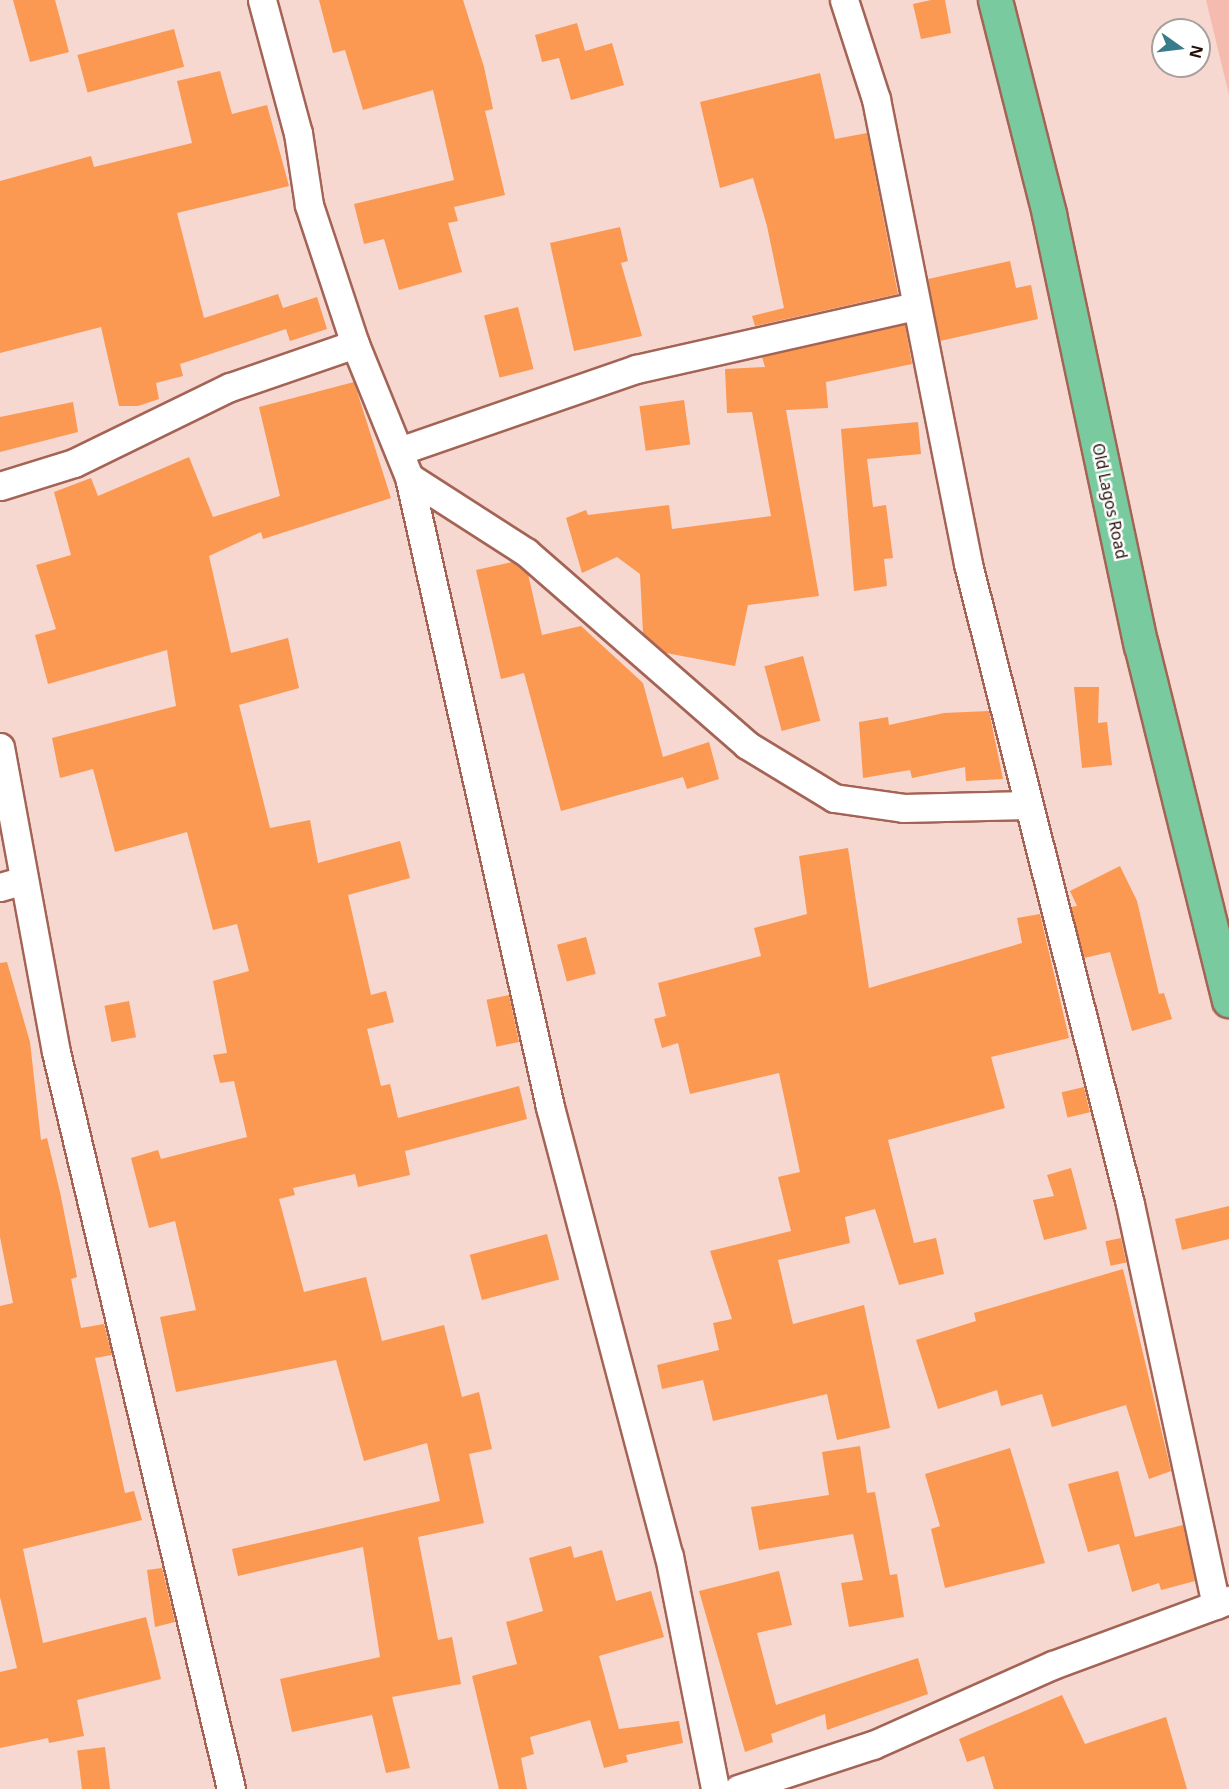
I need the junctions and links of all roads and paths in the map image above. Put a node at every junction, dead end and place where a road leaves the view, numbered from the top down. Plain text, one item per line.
1 (262, 0) edge
2 (844, 0) edge
3 (995, 0) edge
4 (915, 306) junction
5 (354, 344) junction
6 (399, 451) junction
7 (409, 477) junction
8 (0, 486) edge
9 (0, 747) edge
10 (1028, 805) junction
11 (12, 884) edge
12 (1229, 1000) edge
13 (1222, 1603) edge
14 (231, 1789) edge
15 (715, 1789) edge
16 (738, 1789) edge

1 - 5 street
2 - 4 street
3 - 12 main road, Old Lagos Road
4 - 6 street
4 - 10 street
5 - 6 street
5 - 8 street
6 - 7 street
7 - 10 street
7 - 15 street
9 - 11 street
10 - 13 street
11 - 14 street
13 - 16 street

